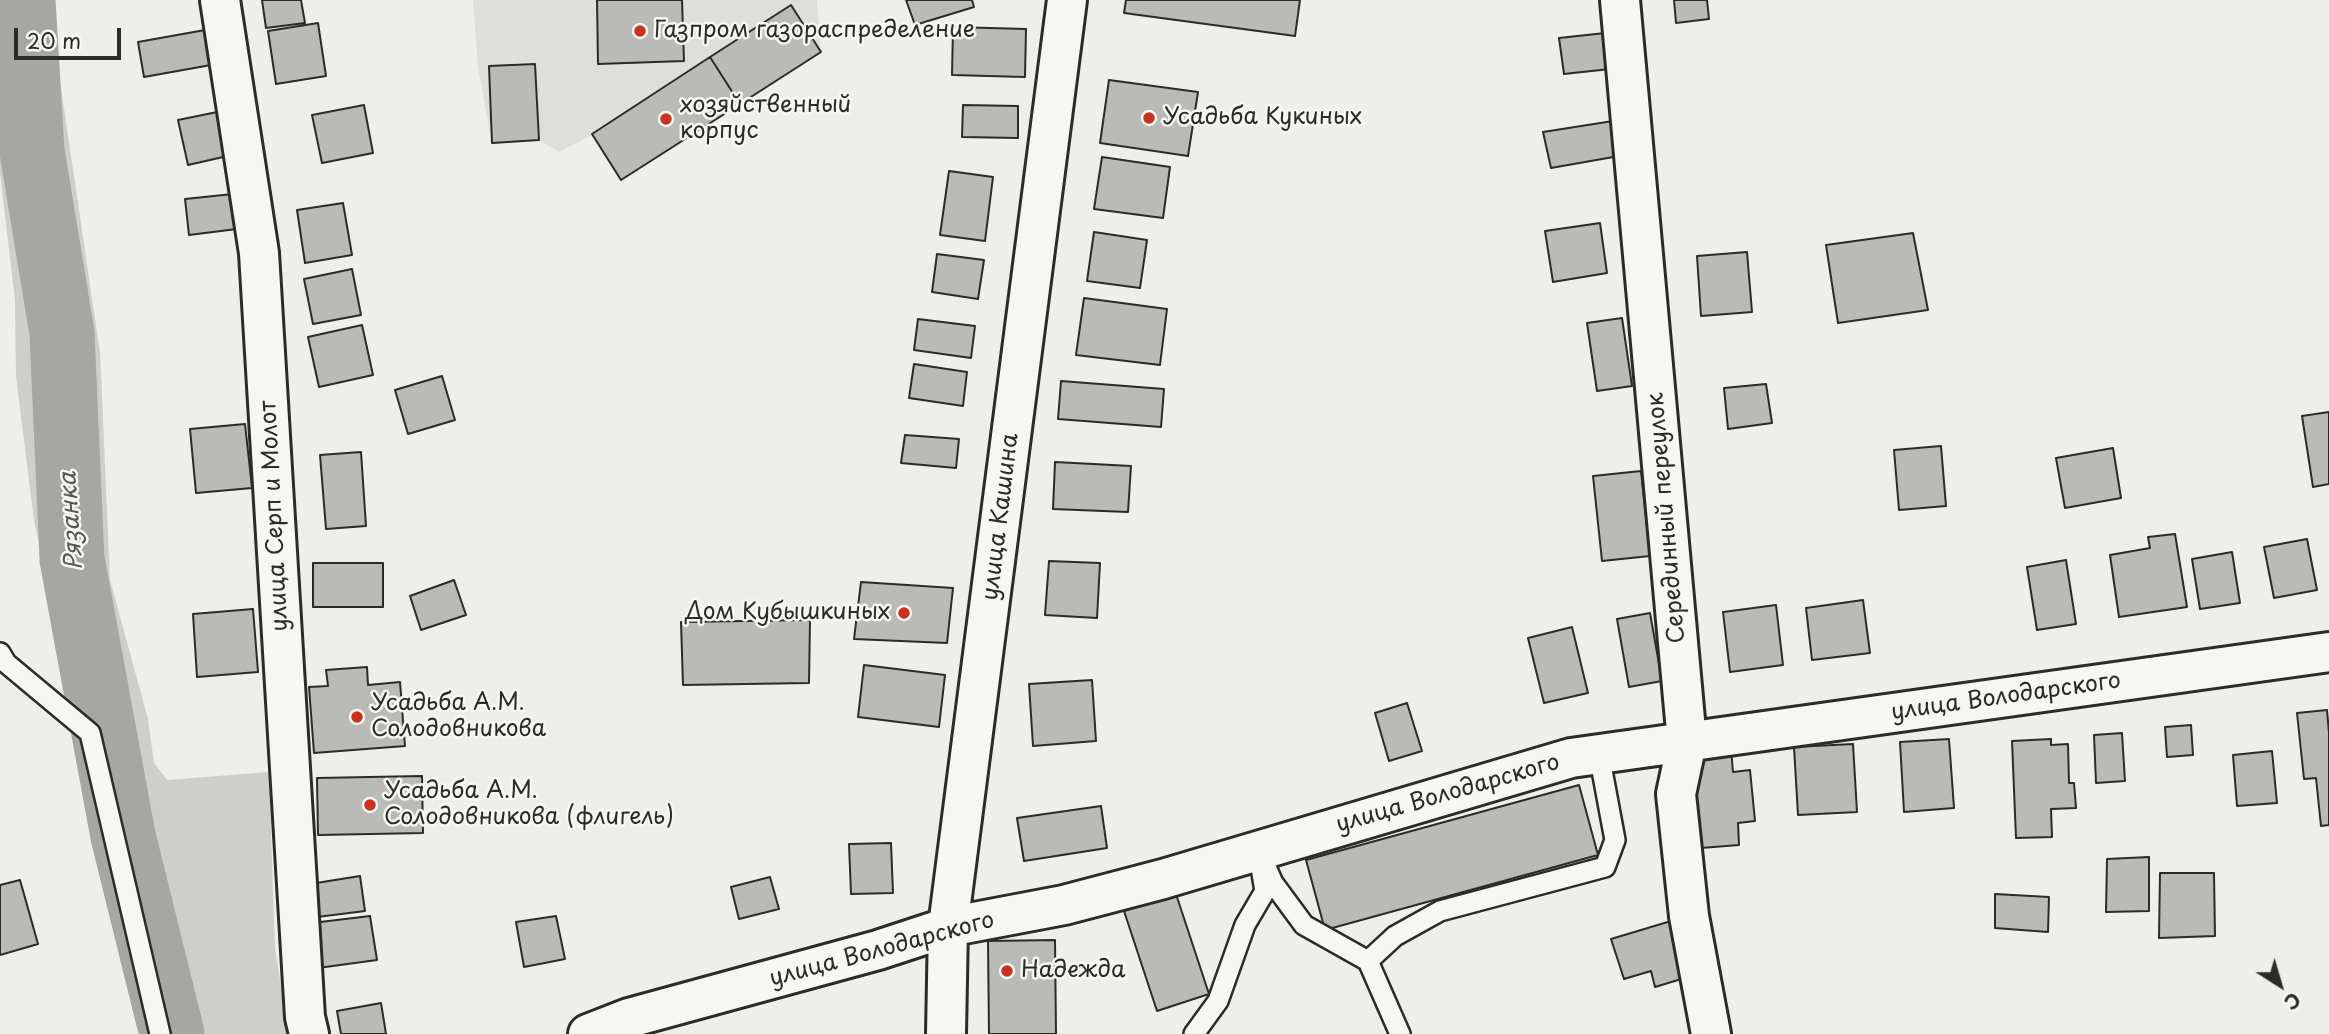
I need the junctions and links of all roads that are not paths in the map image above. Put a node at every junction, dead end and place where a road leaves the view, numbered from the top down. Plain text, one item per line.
1 (220, 0) edge
2 (1067, 0) edge
3 (1620, 0) edge
4 (2329, 652) edge
5 (0, 653) edge
6 (1687, 742) junction
7 (1599, 754) junction
8 (1258, 850) junction
9 (948, 927) junction
10 (1368, 961) junction
11 (160, 1034) edge
12 (309, 1034) edge
13 (588, 1034) edge
14 (946, 1034) edge
15 (1194, 1034) edge
16 (1400, 1034) edge
17 (1712, 1034) edge

1 - 12 street, улица Серп и Молот
2 - 9 street, улица Кашина
3 - 6 street, Серединный переулок
4 - 6 street, улица Володарского
5 - 11 lane
6 - 7 street, улица Володарского
6 - 17 street, Серединный переулок
7 - 8 street, улица Володарского
7 - 10 lane
8 - 9 street, улица Володарского
8 - 10 lane
8 - 15 lane
9 - 13 street, улица Володарского
9 - 14 street, улица Кашина
10 - 16 lane

